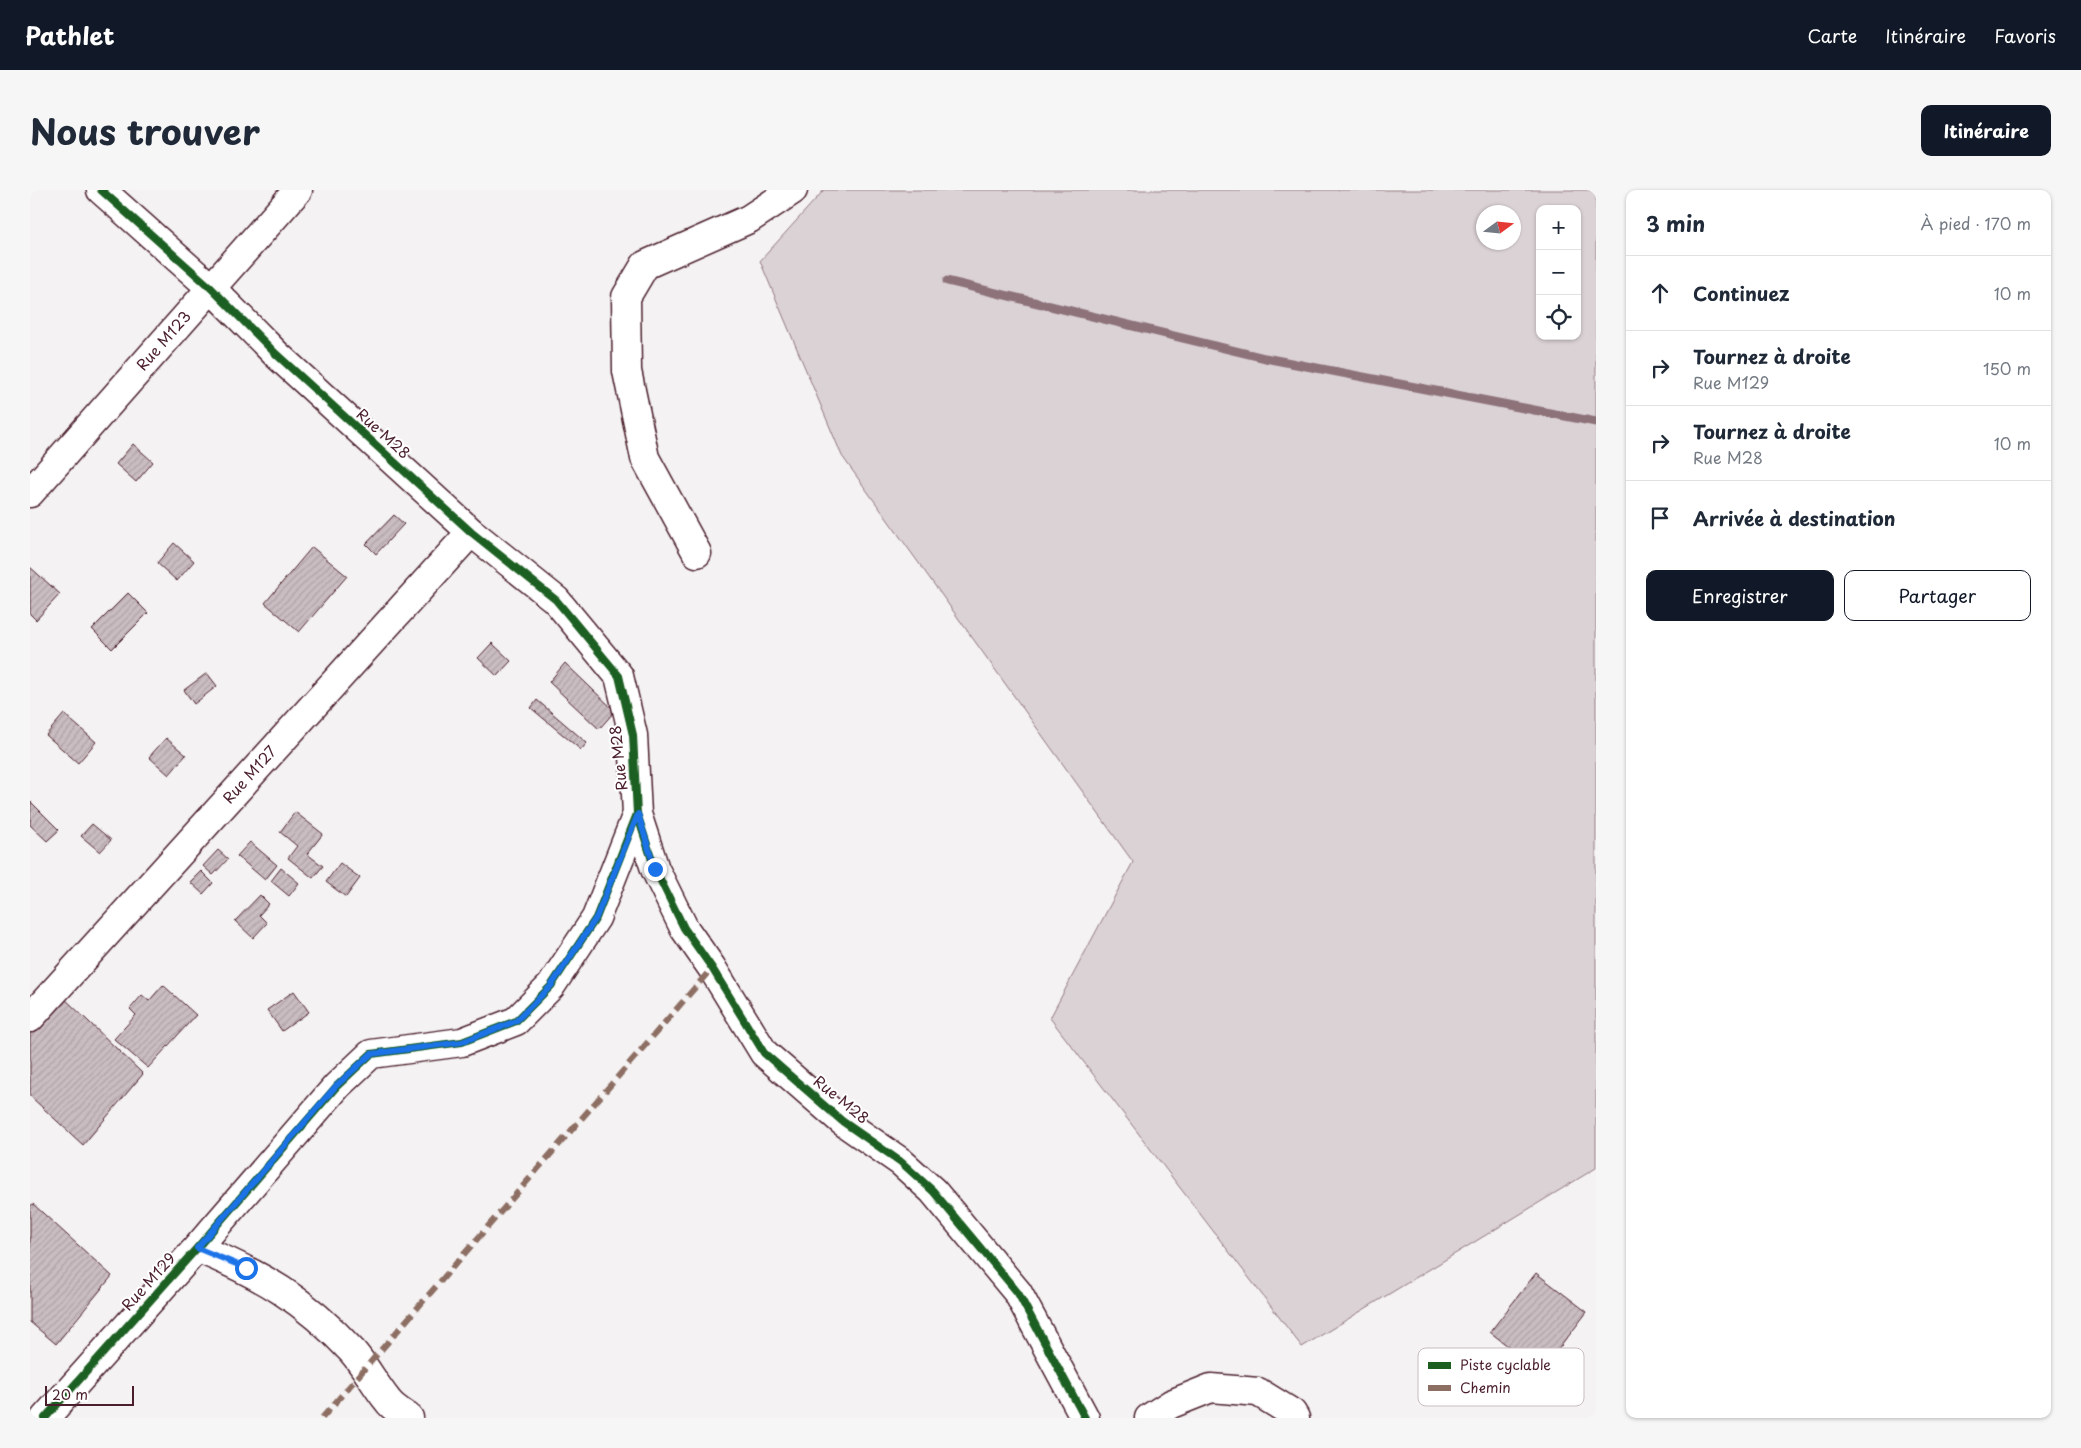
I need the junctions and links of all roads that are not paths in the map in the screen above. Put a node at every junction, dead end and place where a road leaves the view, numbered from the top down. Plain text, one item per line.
1 (101, 190) edge
2 (298, 190) edge
3 (793, 190) edge
4 (211, 288) junction
5 (30, 493) edge
6 (470, 532) junction
7 (697, 553) dead end
8 (638, 814) junction
9 (30, 1018) edge
10 (197, 1248) junction
11 (45, 1418) edge
12 (409, 1418) edge
13 (1085, 1418) edge
14 (1149, 1418) edge
15 (1295, 1418) edge

1 - 4 street, Rue M28
2 - 4 street, Rue M123
3 - 7 street
4 - 5 street, Rue M123
4 - 6 street, Rue M28
6 - 8 street, Rue M28
6 - 9 street, Rue M127
8 - 10 street, Rue M129
8 - 13 street, Rue M28
10 - 11 street, Rue M129
10 - 12 street
14 - 15 street

